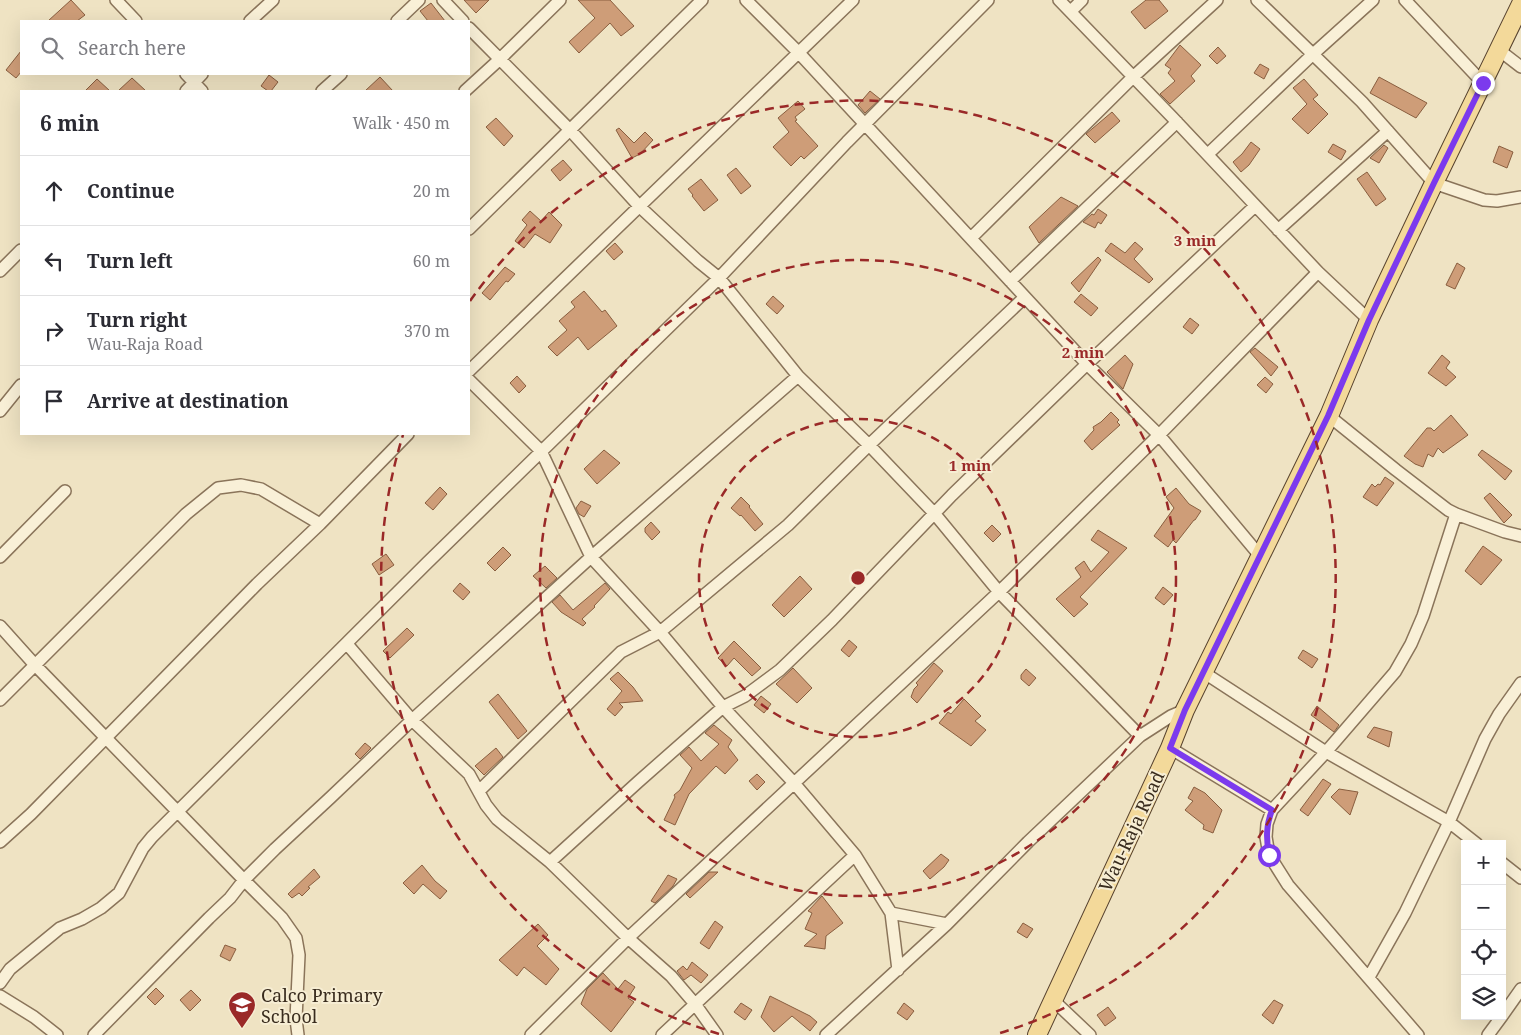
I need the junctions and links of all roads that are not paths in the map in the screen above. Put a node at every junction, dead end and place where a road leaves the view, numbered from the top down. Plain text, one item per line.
1 (272, 0) edge
2 (419, 0) edge
3 (443, 0) edge
4 (560, 0) edge
5 (702, 0) edge
6 (746, 0) edge
7 (853, 0) edge
8 (988, 0) edge
9 (1059, 0) edge
10 (1082, 0) edge
11 (1217, 0) edge
12 (1257, 0) edge
13 (1374, 0) edge
14 (1405, 0) edge
15 (123, 2) edge
16 (1521, 4) edge
17 (1071, 11) junction
18 (135, 20) edge
19 (251, 20) edge
20 (397, 20) edge
21 (462, 20) edge
22 (470, 29) edge
23 (1499, 50) junction
24 (798, 53) junction
25 (1312, 55) junction
26 (500, 59) junction
27 (1521, 68) edge
28 (187, 75) edge
29 (202, 75) edge
30 (340, 75) edge
31 (1133, 77) junction
32 (1483, 83) junction
33 (198, 87) edge
34 (323, 90) edge
35 (465, 90) edge
36 (1178, 122) junction
37 (865, 124) junction
38 (570, 130) junction
39 (1388, 131) junction
40 (1208, 154) junction
41 (1434, 183) junction
42 (1521, 197) edge
43 (1255, 206) junction
44 (640, 207) junction
45 (470, 228) edge
46 (1278, 230) junction
47 (971, 238) junction
48 (20, 251) edge
49 (0, 271) edge
50 (1318, 272) junction
51 (719, 278) junction
52 (1010, 281) junction
53 (1025, 297) junction
54 (1369, 320) junction
55 (1087, 364) junction
56 (470, 370) edge
57 (798, 376) junction
58 (470, 381) edge
59 (20, 386) edge
60 (2, 406) edge
61 (1328, 416) junction
62 (407, 435) edge
63 (1159, 435) junction
64 (869, 445) junction
65 (541, 451) junction
66 (65, 491) dead end
67 (934, 513) junction
68 (1456, 514) junction
69 (320, 524) junction
70 (1521, 536) edge
71 (0, 557) edge
72 (591, 557) junction
73 (1261, 557) junction
74 (999, 592) junction
75 (0, 626) edge
76 (660, 632) junction
77 (347, 644) junction
78 (36, 665) junction
79 (1203, 672) junction
80 (1521, 683) edge
81 (0, 700) edge
82 (723, 707) junction
83 (1185, 710) junction
84 (412, 720) junction
85 (1140, 736) junction
86 (106, 738) junction
87 (1170, 748) junction
88 (1326, 752) junction
89 (794, 783) junction
90 (480, 791) junction
91 (1272, 810) junction
92 (178, 811) junction
93 (1450, 822) junction
94 (1472, 840) edge
95 (0, 842) edge
96 (855, 855) junction
97 (550, 862) junction
98 (1506, 866) edge
99 (1521, 878) edge
100 (244, 880) junction
101 (890, 913) junction
102 (947, 924) junction
103 (628, 938) junction
104 (898, 970) junction
105 (1369, 978) junction
106 (0, 983) edge
107 (1521, 989) edge
108 (0, 996) edge
109 (1053, 1000) junction
110 (695, 1004) junction
111 (1506, 1010) edge
112 (1499, 1020) edge
113 (57, 1035) edge
114 (94, 1035) edge
115 (298, 1035) edge
116 (530, 1035) edge
117 (662, 1035) edge
118 (717, 1035) edge
119 (826, 1035) edge
120 (1037, 1035) edge
121 (1090, 1035) edge
122 (1418, 1035) edge
123 (1488, 1035) edge

1 - 19 street
2 - 20 street
3 - 21 street
4 - 26 street
5 - 38 street
6 - 24 street
7 - 24 street
8 - 37 street
9 - 17 street
10 - 17 street
11 - 31 street
12 - 25 street
13 - 25 street
14 - 32 street
15 - 18 street
16 - 23 main road, Wau-Raja Road
17 - 31 street
22 - 26 street
23 - 27 street
23 - 32 main road, Wau-Raja Road
24 - 37 street
24 - 44 street
25 - 39 street
25 - 40 street
26 - 35 street
26 - 38 street
28 - 33 street
29 - 33 street
30 - 34 street
31 - 36 street
31 - 47 street
32 - 41 main road, Wau-Raja Road
36 - 40 street
36 - 52 street
37 - 47 street
37 - 51 street
38 - 44 street
38 - 45 street
39 - 41 street
39 - 46 street
40 - 43 street
41 - 42 street
41 - 54 main road, Wau-Raja Road
43 - 46 street
43 - 55 street
44 - 51 street
44 - 56 street
46 - 50 street
47 - 52 street
48 - 49 street
50 - 54 street
50 - 63 street
51 - 57 street
51 - 65 street
52 - 53 street
53 - 55 street
53 - 64 street
54 - 61 main road, Wau-Raja Road
55 - 63 street
55 - 67 street
57 - 64 street
57 - 72 street
58 - 65 street
59 - 60 street
61 - 68 street
61 - 73 main road, Wau-Raja Road
62 - 69 street
63 - 73 street
63 - 74 street
64 - 67 street
64 - 76 street
65 - 72 street
65 - 77 street
66 - 71 street
67 - 74 street
67 - 82 street
68 - 70 street
68 - 88 street
69 - 78 street
69 - 86 street
72 - 76 street
72 - 84 street
73 - 79 main road, Wau-Raja Road
74 - 85 street
74 - 89 street
75 - 78 street
76 - 82 street
76 - 90 street
77 - 84 street
77 - 92 street
78 - 81 street
78 - 86 street
79 - 83 main road, Wau-Raja Road
79 - 88 street
80 - 93 street
82 - 89 street
82 - 97 street
83 - 85 street
83 - 87 main road, Wau-Raja Road
84 - 90 street
84 - 100 street
85 - 102 street
86 - 92 street
86 - 95 street
87 - 91 street
87 - 109 main road, Wau-Raja Road
88 - 91 street
88 - 93 street
89 - 96 street
89 - 103 street
90 - 97 street
91 - 105 street
92 - 100 street
92 - 106 street
93 - 94 street
93 - 105 street
96 - 101 street
96 - 110 street
97 - 103 street
98 - 99 street
100 - 114 street
100 - 115 street
101 - 102 street
101 - 104 street
102 - 104 street
103 - 110 street
103 - 116 street
104 - 119 street
105 - 122 street
107 - 111 street
108 - 113 street
109 - 120 main road, Wau-Raja Road
109 - 121 street
110 - 117 street
110 - 118 street
112 - 123 street

